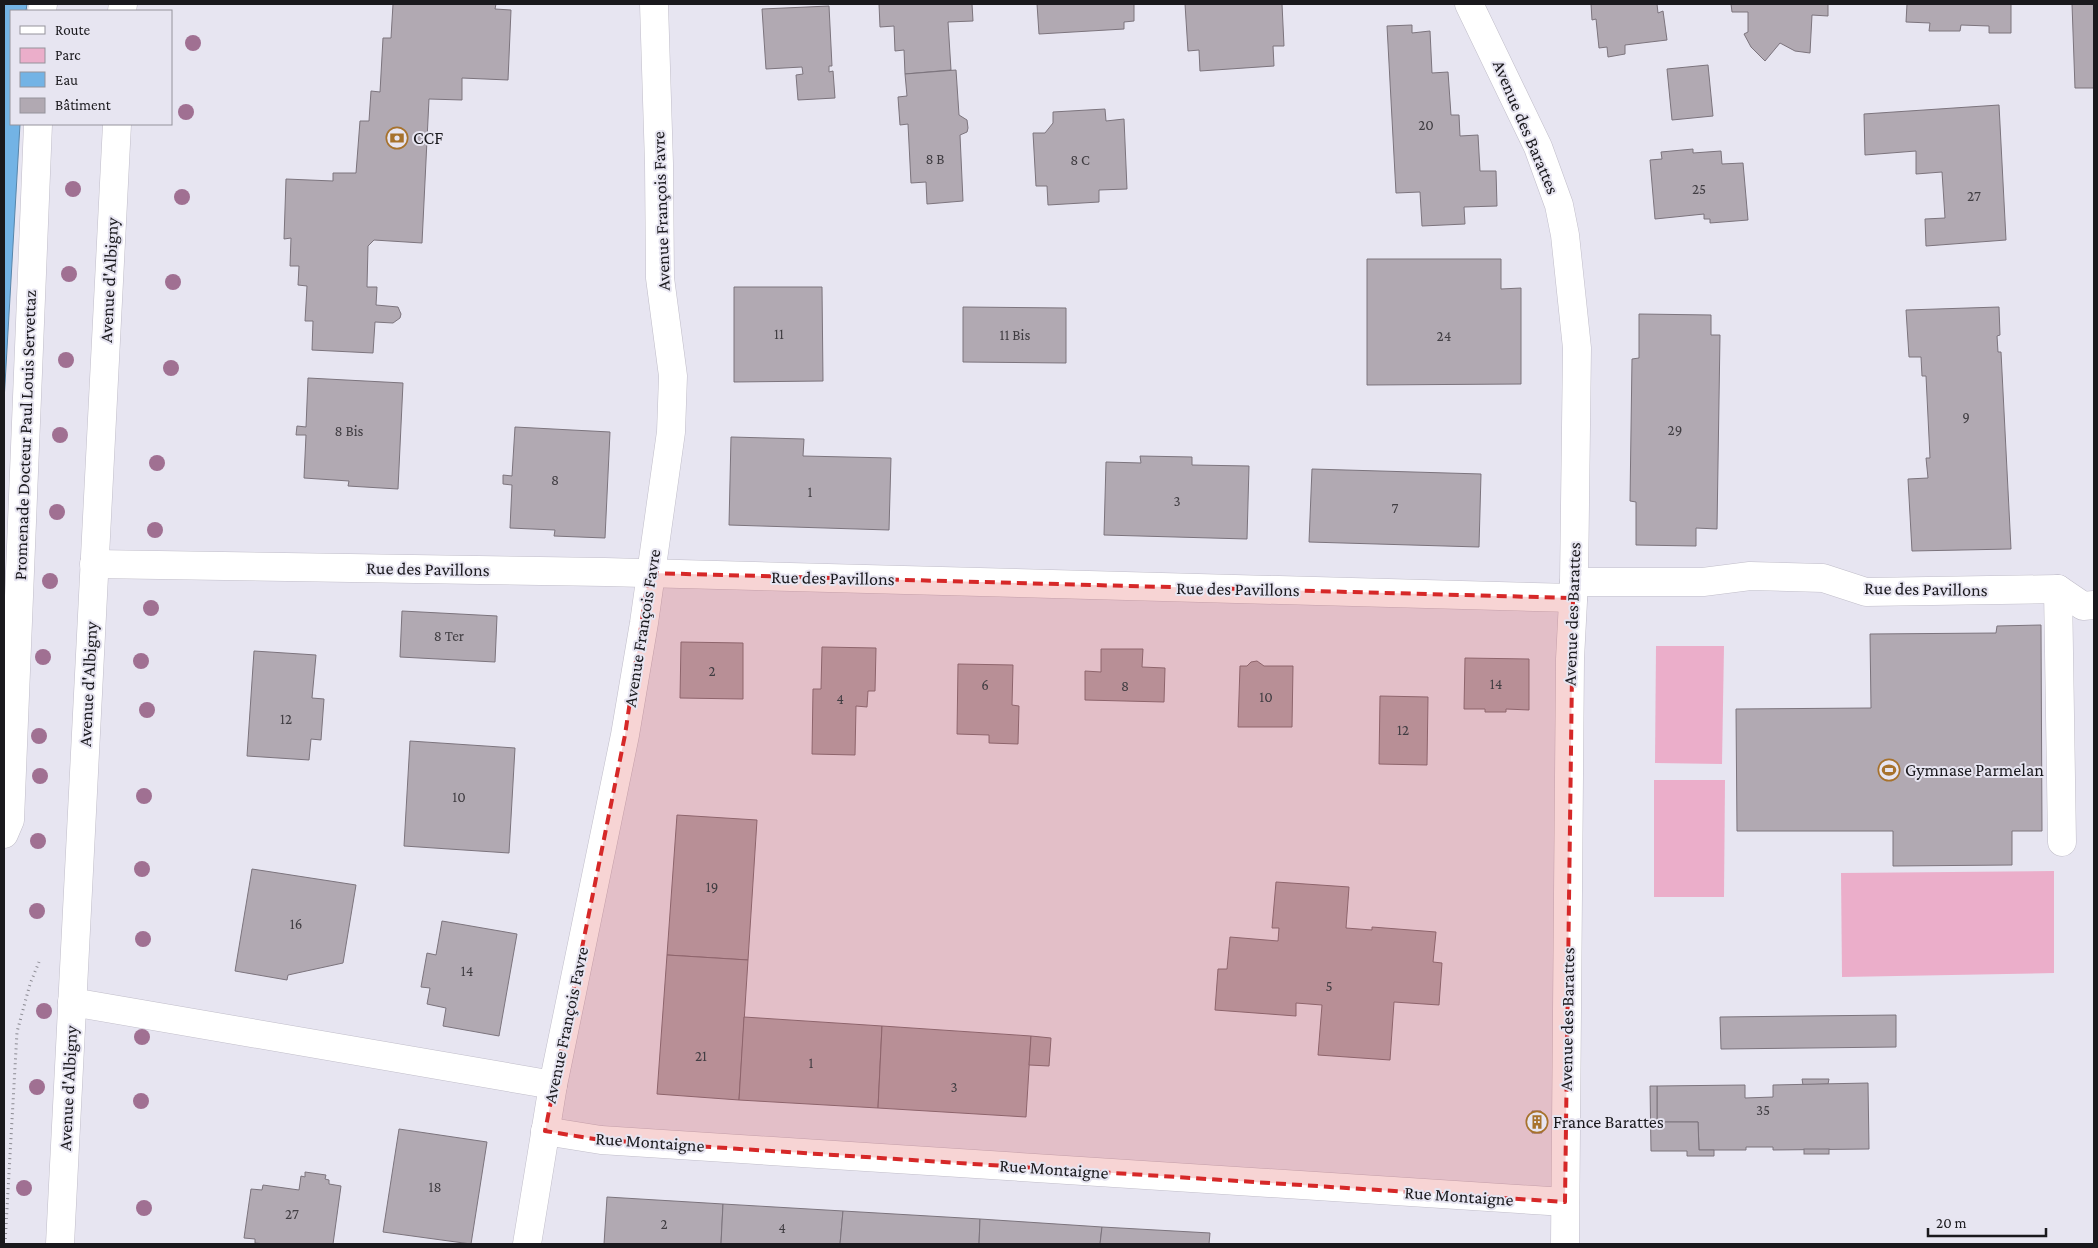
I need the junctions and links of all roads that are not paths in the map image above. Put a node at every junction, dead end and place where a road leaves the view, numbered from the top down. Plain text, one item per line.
1 (654, 4) edge
2 (1469, 4) edge
3 (38, 125) edge
4 (117, 125) edge
5 (94, 564) junction
6 (650, 573) junction
7 (2058, 589) junction
8 (1573, 590) junction
9 (2094, 605) edge
10 (4, 834) edge
11 (2062, 842) dead end
12 (72, 1002) junction
13 (553, 1085) junction
14 (545, 1131) junction
15 (1564, 1202) junction
16 (60, 1244) edge
17 (527, 1244) edge
18 (1565, 1244) edge

1 - 6 street, Avenue François Favre
2 - 8 street, Avenue des Barattes
3 - 10 street, Promenade Docteur Paul Louis Servettaz
4 - 5 street, Avenue d'Albigny
5 - 6 street, Rue des Pavillons
5 - 12 street, Avenue d'Albigny
6 - 8 street, Rue des Pavillons
6 - 13 street, Avenue François Favre
7 - 8 street, Rue des Pavillons
7 - 9 street
7 - 11 street
8 - 15 street, Avenue des Barattes
12 - 13 street
12 - 16 street, Avenue d'Albigny
13 - 14 street, Avenue François Favre
14 - 15 street, Rue Montaigne
14 - 17 street, Avenue François Favre
15 - 18 street, Avenue des Barattes

